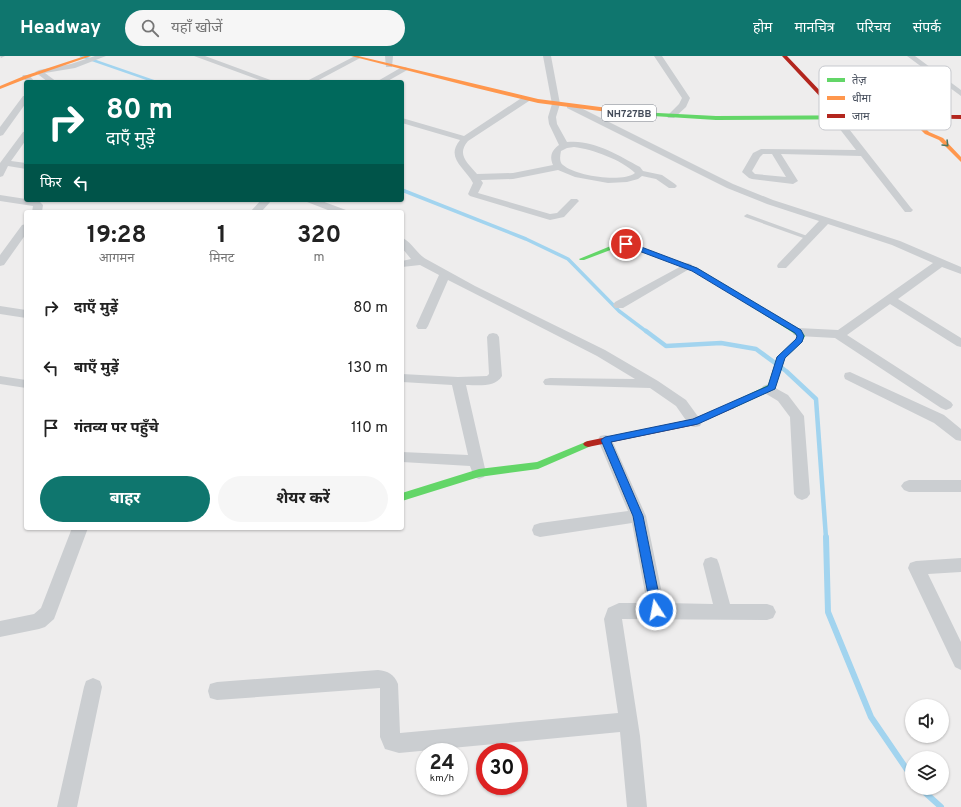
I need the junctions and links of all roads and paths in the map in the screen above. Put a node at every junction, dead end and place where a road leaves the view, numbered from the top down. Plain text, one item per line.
1 (89, 56) edge
2 (102, 56) edge
3 (198, 56) edge
4 (547, 56) edge
5 (658, 56) edge
6 (784, 56) edge
7 (911, 56) edge
8 (356, 57) edge
9 (389, 61) edge
10 (924, 66) edge
11 (405, 69) junction
12 (42, 72) junction
13 (29, 80) edge
14 (51, 80) edge
15 (266, 80) edge
16 (313, 80) edge
17 (384, 80) edge
18 (24, 81) edge
19 (951, 86) edge
20 (0, 88) edge
21 (961, 94) edge
22 (819, 96) edge
23 (526, 99) junction
24 (24, 101) edge
25 (556, 104) junction
26 (570, 106) junction
27 (671, 116) junction
28 (819, 117) edge
29 (404, 121) edge
30 (416, 124) junction
31 (407, 130) dead end
32 (847, 130) edge
33 (924, 130) edge
34 (0, 133) edge
35 (927, 133) junction
36 (24, 137) edge
37 (465, 139) junction
38 (564, 145) junction
39 (931, 145) dead end
40 (775, 151) junction
41 (864, 153) junction
42 (961, 160) edge
43 (5, 162) junction
44 (24, 166) edge
45 (559, 167) junction
46 (640, 173) junction
47 (0, 174) edge
48 (475, 177) junction
49 (672, 186) dead end
50 (0, 198) edge
51 (24, 201) edge
52 (29, 202) edge
53 (265, 202) edge
54 (324, 202) edge
55 (574, 202) dead end
56 (37, 210) edge
57 (257, 210) edge
58 (338, 210) edge
59 (908, 210) dead end
60 (747, 216) dead end
61 (826, 220) junction
62 (24, 230) edge
63 (808, 238) junction
64 (404, 243) edge
65 (582, 260) dead end
66 (422, 261) junction
67 (942, 262) junction
68 (0, 263) edge
69 (404, 264) edge
70 (687, 266) junction
71 (782, 266) dead end
72 (961, 271) edge
73 (445, 274) junction
74 (890, 299) junction
75 (619, 305) dead end
76 (0, 310) edge
77 (24, 314) edge
78 (422, 326) dead end
79 (798, 332) junction
80 (842, 334) junction
81 (493, 337) dead end
82 (961, 343) edge
83 (850, 376) dead end
84 (404, 378) edge
85 (0, 380) edge
86 (458, 381) junction
87 (550, 382) dead end
88 (24, 384) edge
89 (653, 384) junction
90 (770, 388) junction
91 (946, 405) dead end
92 (695, 422) junction
93 (961, 436) edge
94 (605, 440) junction
95 (404, 457) edge
96 (478, 467) junction
97 (909, 486) dead end
98 (961, 486) edge
99 (802, 494) dead end
100 (404, 496) edge
101 (638, 516) junction
102 (79, 530) edge
103 (540, 530) dead end
104 (711, 564) dead end
105 (961, 566) edge
106 (656, 610) junction
107 (723, 611) junction
108 (767, 612) dead end
109 (0, 629) edge
110 (961, 661) edge
111 (93, 687) dead end
112 (217, 691) dead end
113 (628, 722) junction
114 (67, 807) edge
115 (637, 807) edge

1 - 12 main road
2 - 12 street
3 - 15 street
4 - 25 street
5 - 27 street
6 - 22 main road
7 - 10 street
8 - 9 main road, NH727BB
8 - 16 street
9 - 11 main road, NH727BB
11 - 17 street
11 - 23 main road, NH727BB
12 - 13 main road
12 - 14 street
18 - 20 main road
19 - 21 street
23 - 25 main road, NH727BB
23 - 37 street
24 - 34 street
25 - 26 main road, NH727BB
25 - 38 street
26 - 27 main road, NH727BB
26 - 61 street
27 - 28 main road, NH727BB
29 - 30 street
30 - 31 street
30 - 37 street
32 - 41 street
33 - 35 main road
35 - 39 main road
35 -> 42 main road
36 - 43 street
37 - 48 street
38 - 45 street
38 - 46 street
40 - 40 street
40 - 41 street
41 - 59 street
43 - 44 street
43 - 47 street
45 - 46 street
45 - 48 street
46 - 49 street
48 - 55 street
50 - 51 street
52 - 56 street
53 - 57 street
54 - 58 street
60 - 63 lane
61 - 63 street
61 - 67 street
62 - 68 street
63 - 71 street
64 - 66 street
65 - 70 main road
66 - 69 street
66 - 73 street
67 - 72 street
67 - 74 street
70 - 75 street
70 - 79 main road
73 - 78 street
73 - 89 street
74 - 80 street
74 - 82 street
76 - 77 street
79 - 80 street
79 - 90 main road
80 - 91 street
81 - 86 street
83 - 93 street
84 - 86 street
85 - 88 street
86 - 96 street
87 - 89 street
89 - 92 street
90 - 92 main road
90 - 99 street
92 - 94 main road
94 - 96 main road
94 - 101 street
95 - 96 street
96 - 100 main road
97 - 98 street
101 - 103 street
101 - 106 street
102 - 109 street
104 - 107 street
105 - 110 street
106 - 107 street
106 - 113 street
107 - 108 street
111 - 114 street
112 - 113 street
113 - 115 street

